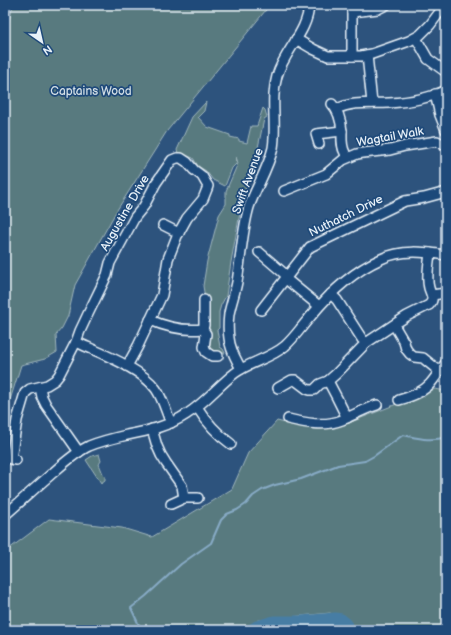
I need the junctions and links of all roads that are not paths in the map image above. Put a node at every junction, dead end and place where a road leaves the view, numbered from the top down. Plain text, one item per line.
1 (309, 5) edge
2 (386, 5) edge
3 (445, 5) edge
4 (352, 9) edge
5 (416, 38) junction
6 (296, 39) junction
7 (367, 55) junction
8 (352, 56) junction
9 (446, 72) edge
10 (446, 90) edge
11 (435, 94) junction
12 (372, 102) junction
13 (446, 130) edge
14 (342, 131) junction
15 (446, 134) edge
16 (437, 141) junction
17 (320, 144) dead end
18 (446, 148) edge
19 (345, 153) dead end
20 (284, 191) dead end
21 (446, 192) edge
22 (163, 225) dead end
23 (178, 233) junction
24 (259, 252) dead end
25 (430, 253) junction
26 (446, 255) edge
27 (286, 278) junction
28 (446, 293) edge
29 (331, 294) junction
30 (432, 295) junction
31 (204, 300) dead end
32 (319, 306) junction
33 (261, 310) dead end
34 (150, 320) junction
35 (394, 325) junction
36 (203, 329) junction
37 (76, 342) junction
38 (366, 343) junction
39 (218, 356) dead end
40 (446, 363) edge
41 (127, 366) junction
42 (241, 369) junction
43 (439, 371) junction
44 (328, 381) junction
45 (40, 387) junction
46 (278, 388) dead end
47 (399, 400) dead end
48 (377, 405) dead end
49 (196, 407) junction
50 (347, 418) junction
51 (288, 419) dead end
52 (171, 423) junction
53 (152, 429) junction
54 (231, 444) dead end
55 (79, 452) junction
56 (16, 460) dead end
57 (184, 498) junction
58 (198, 498) dead end
59 (171, 504) dead end
60 (5, 514) edge

1 - 6 street, Swift Avenue
2 - 4 street
3 - 5 street
4 - 8 street
5 - 7 street
5 - 9 street
6 - 8 street
6 - 42 street, Swift Avenue
7 - 8 street
7 - 12 street
10 - 11 street
11 - 12 street
11 - 13 street
12 - 14 street
14 - 17 street
14 - 19 street
15 - 16 street, Wagtail Walk
16 - 18 street, Wagtail Walk
16 - 20 street, Wagtail Walk
21 - 27 street, Nuthatch Drive
22 - 23 street
23 - 34 street, Augustine Drive
23 - 37 street, Augustine Drive
24 - 27 street
25 - 26 street
25 - 29 street
25 - 30 street
27 - 32 street
27 - 33 street, Nuthatch Drive
28 - 30 street
29 - 32 street
29 - 38 street
30 - 35 street
31 - 36 street
32 - 42 street
34 - 36 street
34 - 41 street, Augustine Drive
35 - 38 street
35 - 43 street
36 - 39 street
37 - 41 street
37 - 45 street, Augustine Drive
38 - 44 street
40 - 43 street
41 - 52 street
42 - 49 street
43 - 47 street
44 - 46 street
44 - 50 street
45 - 55 street
45 - 56 street, Augustine Drive
48 - 50 street
49 - 52 street
49 - 54 street
50 - 51 street
52 - 53 street
53 - 55 street
53 - 57 street
55 - 60 street
57 - 58 street
57 - 59 street

